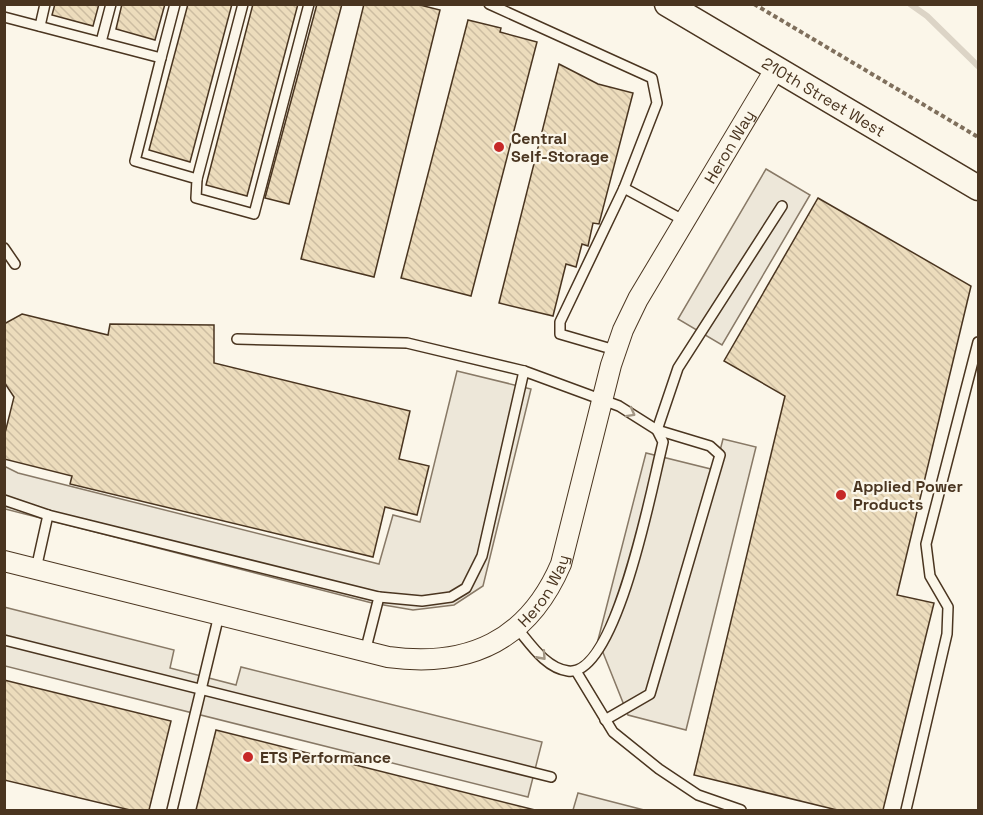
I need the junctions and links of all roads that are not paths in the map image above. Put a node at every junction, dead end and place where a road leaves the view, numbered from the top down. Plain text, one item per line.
1 (45, 4) edge
2 (111, 4) edge
3 (175, 4) edge
4 (243, 4) edge
5 (309, 4) edge
6 (489, 4) edge
7 (667, 4) edge
8 (4, 17) edge
9 (40, 26) junction
10 (101, 42) junction
11 (161, 58) junction
12 (776, 68) junction
13 (197, 178) junction
14 (624, 188) junction
15 (978, 188) edge
16 (782, 206) dead end
17 (685, 221) junction
18 (4, 248) edge
19 (15, 264) dead end
20 (237, 339) dead end
21 (978, 342) edge
22 (615, 350) junction
23 (524, 371) junction
24 (602, 400) junction
25 (657, 430) junction
26 (4, 500) edge
27 (48, 515) junction
28 (4, 561) edge
29 (36, 569) junction
30 (379, 597) junction
31 (219, 615) junction
32 (516, 627) junction
33 (4, 640) edge
34 (365, 652) junction
35 (576, 671) junction
36 (201, 689) junction
37 (605, 720) junction
38 (551, 777) dead end
39 (172, 810) edge
40 (741, 810) edge
41 (906, 810) edge

1 - 9 lane
2 - 10 lane
3 - 11 lane
4 - 13 lane
5 - 13 lane
6 - 14 lane
7 - 12 street, 210th Street West
8 - 9 lane
9 - 10 lane
10 - 11 lane
11 - 13 lane
12 - 15 street, 210th Street West
12 - 17 street, Heron Way
14 - 17 lane
14 - 22 lane
16 - 25 lane
17 - 22 street, Heron Way
18 - 19 lane
20 - 23 lane
21 - 41 lane
22 - 24 street, Heron Way
23 - 24 lane
23 - 30 lane
24 -> 25 lane
24 - 32 street, Heron Way
25 - 35 lane
25 - 37 lane
26 - 27 lane
27 - 29 lane
27 - 30 lane
28 - 29 street, Heron Way
29 - 31 street, Heron Way
30 - 34 lane
31 - 34 street, Heron Way
31 - 36 lane
32 - 34 street, Heron Way
32 -> 35 lane
33 - 36 lane
35 - 37 lane
36 - 38 lane
36 - 39 lane
37 - 40 lane

